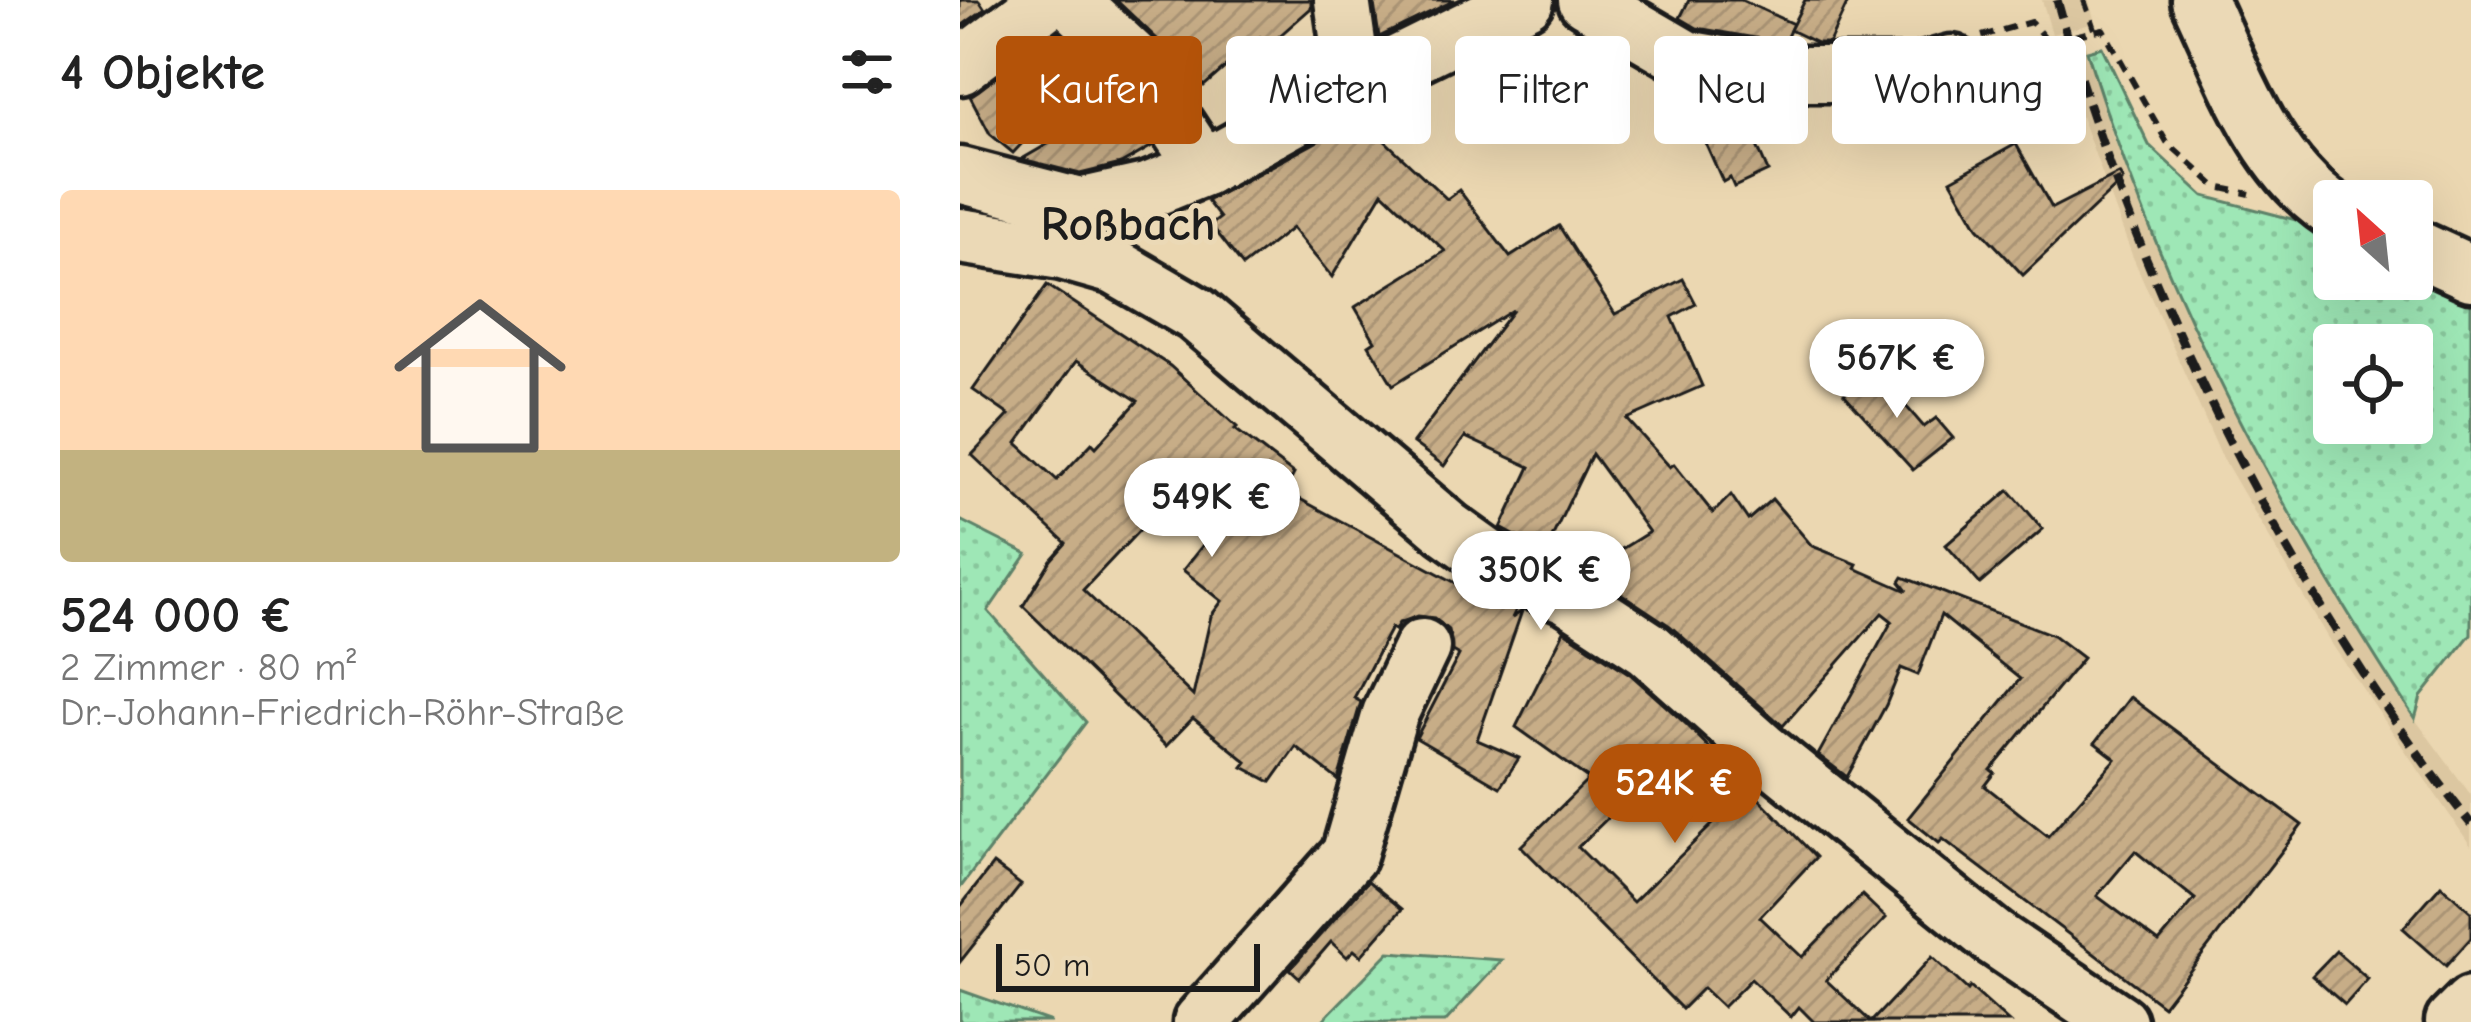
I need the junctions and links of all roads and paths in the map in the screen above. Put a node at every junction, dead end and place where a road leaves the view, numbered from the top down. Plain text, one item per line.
1 (1048, 0) edge
2 (1070, 0) edge
3 (1342, 0) edge
4 (1526, 0) edge
5 (1586, 0) edge
6 (2084, 0) edge
7 (2199, 0) edge
8 (2094, 29) junction
9 (1347, 36) edge
10 (1982, 36) edge
11 (2043, 36) edge
12 (2069, 36) edge
13 (1431, 47) edge
14 (960, 67) edge
15 (1832, 74) edge
16 (1247, 144) edge
17 (1204, 168) junction
18 (960, 175) edge
19 (2313, 192) edge
20 (2313, 202) edge
21 (960, 236) edge
22 (2433, 256) edge
23 (2471, 273) edge
24 (1422, 646) dead end
25 (2471, 1004) edge
26 (1202, 1022) edge
27 (2119, 1022) edge
28 (2453, 1022) edge

1 - 14 street
2 - 17 street
3 - 9 street
4 - 13 street
5 - 15 street
6 - 8 path
7 - 19 street
8 - 12 path
8 - 20 path
10 - 11 path
16 - 17 street
17 - 18 street
21 - 27 street
22 - 23 street
24 - 26 street
25 - 28 street

